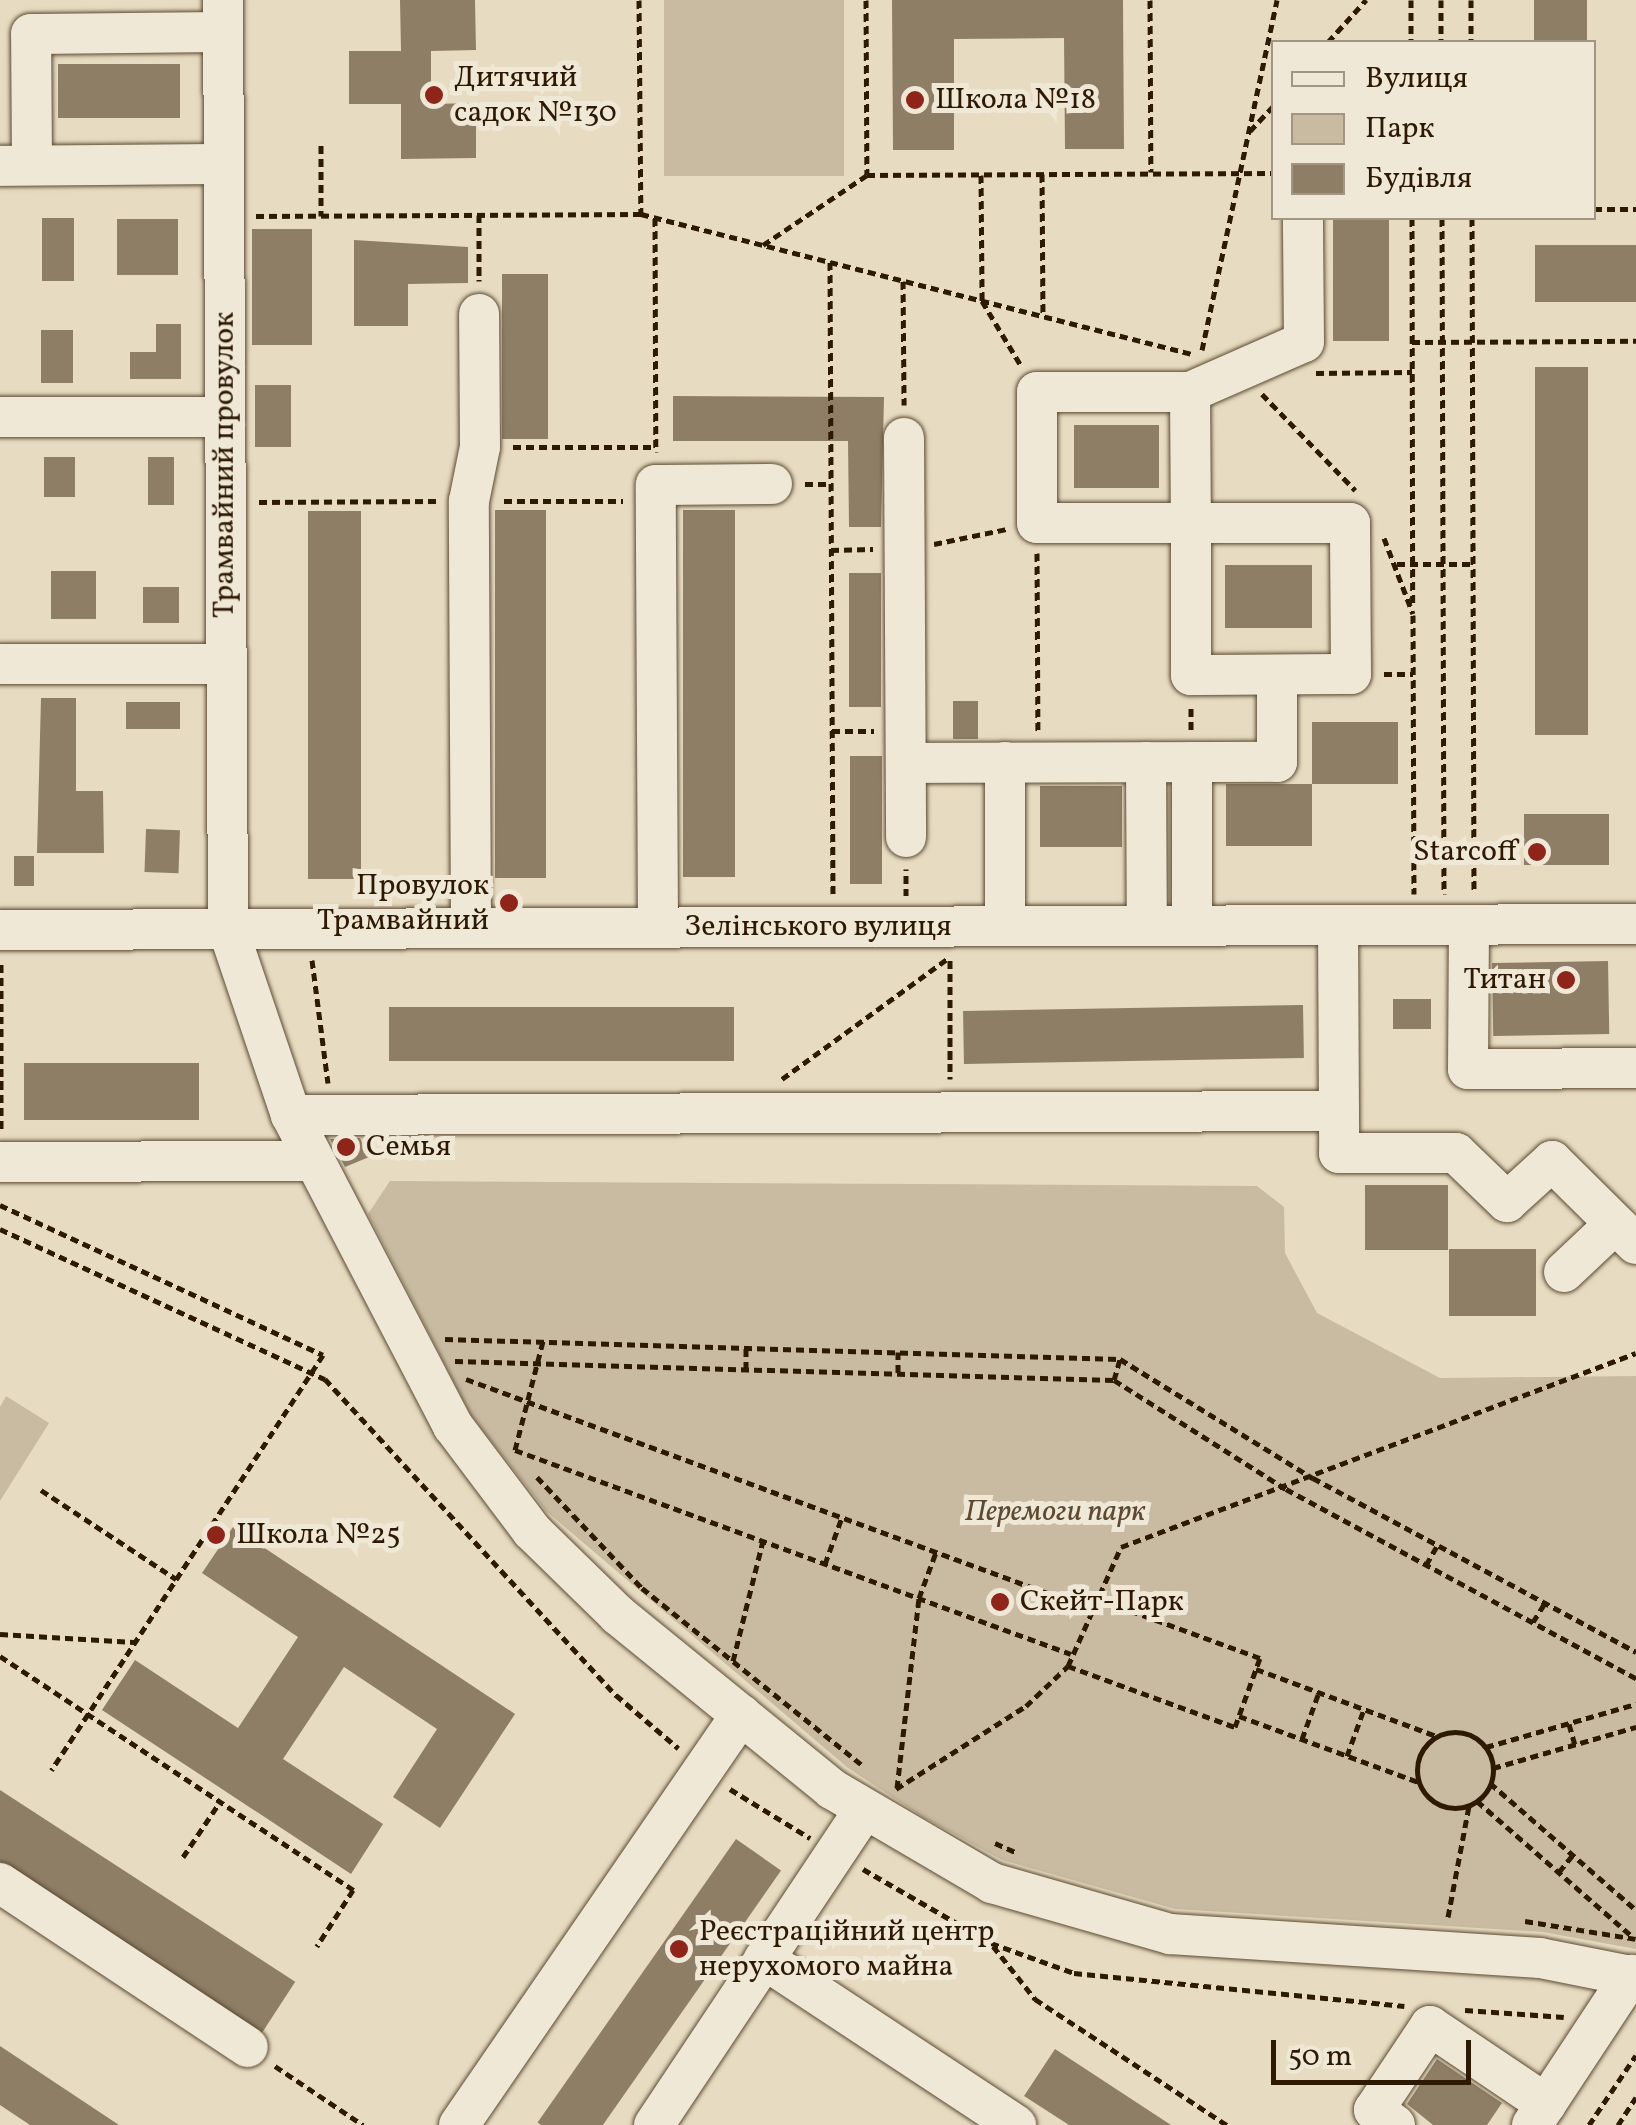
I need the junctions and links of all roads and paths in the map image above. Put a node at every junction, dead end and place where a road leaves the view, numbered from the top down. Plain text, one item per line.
1 (639, 0) edge
2 (866, 0) edge
3 (1150, 0) edge
4 (1277, 0) edge
5 (1366, 0) edge
6 (1411, 0) edge
7 (1441, 0) edge
8 (1471, 0) edge
9 (223, 16) edge
10 (1330, 40) edge
11 (1411, 40) edge
12 (1441, 40) edge
13 (1471, 40) edge
14 (1271, 107) edge
15 (1248, 133) junction
16 (320, 146) dead end
17 (224, 164) junction
18 (16, 166) edge
19 (1151, 173) junction
20 (1240, 173) junction
21 (1271, 173) edge
22 (981, 174) junction
23 (1042, 174) junction
24 (867, 175) junction
25 (1636, 208) edge
26 (1596, 209) edge
27 (640, 214) junction
28 (479, 215) junction
29 (224, 216) junction
30 (321, 216) junction
31 (655, 218) junction
32 (1303, 220) edge
33 (1412, 220) edge
34 (1442, 220) edge
35 (1472, 220) edge
36 (763, 245) junction
37 (830, 262) junction
38 (904, 281) junction
39 (982, 301) junction
40 (479, 314) joint
41 (1043, 316) junction
42 (1636, 341) edge
43 (1412, 342) junction
44 (1442, 342) junction
45 (1472, 342) junction
46 (1305, 372) dead end
47 (1412, 372) junction
48 (1208, 374) junction
49 (1037, 392) junction
50 (225, 417) junction
51 (0, 418) edge
52 (904, 438) joint
53 (480, 447) junction
54 (656, 466) junction
55 (772, 484) dead end
56 (1366, 508) dead end
57 (1376, 522) dead end
58 (1190, 523) junction
59 (1037, 524) junction
60 (905, 549) junction
61 (832, 550) junction
62 (1397, 564) junction
63 (1413, 564) junction
64 (1443, 564) junction
65 (1473, 564) junction
66 (1413, 614) junction
67 (0, 664) edge
68 (226, 664) junction
69 (1277, 674) junction
70 (1191, 675) junction
71 (832, 731) junction
72 (906, 747) junction
73 (1021, 762) junction
74 (1146, 762) junction
75 (1192, 762) junction
76 (906, 836) dead end
77 (1414, 895) dead end
78 (833, 896) dead end
79 (1462, 905) junction
80 (1636, 924) edge
81 (1338, 925) junction
82 (1005, 926) junction
83 (1147, 926) junction
84 (1192, 926) junction
85 (471, 928) junction
86 (658, 928) junction
87 (228, 929) junction
88 (312, 929) junction
89 (0, 930) edge
90 (0, 961) edge
91 (1636, 1068) edge
92 (1339, 1111) junction
93 (950, 1112) junction
94 (734, 1113) junction
95 (291, 1115) junction
96 (332, 1115) junction
97 (314, 1161) junction
98 (1, 1162) edge
99 (1, 1206) edge
100 (0, 1230) edge
101 (1625, 1234) edge
102 (1564, 1272) dead end
103 (442, 1339) dead end
104 (543, 1342) junction
105 (746, 1348) junction
106 (898, 1352) junction
107 (1636, 1353) edge
108 (1120, 1359) junction
109 (456, 1361) dead end
110 (538, 1364) junction
111 (746, 1370) junction
112 (311, 1373) junction
113 (898, 1374) junction
114 (466, 1380) dead end
115 (1114, 1380) junction
116 (528, 1402) junction
117 (515, 1450) junction
118 (1313, 1478) junction
119 (1286, 1489) junction
120 (41, 1490) dead end
121 (842, 1517) junction
122 (763, 1541) junction
123 (1438, 1545) junction
124 (936, 1552) junction
125 (825, 1564) junction
126 (1426, 1564) junction
127 (176, 1579) junction
128 (1093, 1597) junction
129 (919, 1598) junction
130 (1545, 1603) junction
131 (1089, 1608) junction
132 (1533, 1622) junction
133 (0, 1634) edge
134 (134, 1642) junction
135 (1636, 1652) edge
136 (1072, 1654) junction
137 (0, 1656) edge
138 (733, 1661) junction
139 (1068, 1666) junction
140 (1256, 1670) junction
141 (1636, 1678) edge
142 (1319, 1692) junction
143 (1636, 1704) edge
144 (1364, 1710) junction
145 (87, 1714) junction
146 (742, 1715) junction
147 (1239, 1716) junction
148 (1568, 1723) junction
149 (1636, 1727) edge
150 (1436, 1736) junction
151 (1302, 1739) junction
152 (1575, 1745) junction
153 (676, 1747) dead end
154 (1486, 1747) junction
155 (1348, 1756) junction
156 (1493, 1768) junction
157 (50, 1770) dead end
158 (868, 1770) dead end
159 (1418, 1782) junction
160 (1490, 1783) junction
161 (881, 1793) junction
162 (912, 1798) dead end
163 (1477, 1801) junction
164 (220, 1802) junction
165 (1469, 1805) junction
166 (975, 1833) dead end
167 (1023, 1855) dead end
168 (1574, 1855) junction
169 (183, 1858) dead end
170 (1559, 1872) junction
171 (0, 1883) edge
172 (916, 1900) dead end
173 (1636, 1910) edge
174 (1430, 1916) dead end
175 (1448, 1916) junction
176 (1468, 1918) dead end
177 (1506, 1920) dead end
178 (991, 1944) junction
179 (316, 1946) dead end
180 (1635, 1957) edge
181 (764, 1959) junction
182 (1411, 2006) dead end
183 (1450, 2009) dead end
184 (1581, 2018) dead end
185 (248, 2047) joint
186 (1636, 2055) edge
187 (1636, 2098) edge
188 (1539, 2114) edge
189 (362, 2125) edge
190 (459, 2125) edge
191 (654, 2125) edge
192 (1016, 2125) edge
193 (1227, 2125) edge
194 (1395, 2125) edge
195 (1590, 2125) edge
196 (1618, 2125) edge

1 - 27 path
2 - 24 path
3 - 19 path
4 - 15 path
5 - 10 path
6 - 11 path
7 - 12 path
8 - 13 path
9 - 17 street, Трамвайний провулок
9 - 18 street
14 - 15 path
15 - 20 path
16 - 30 path
17 - 18 street
17 - 29 street, Трамвайний провулок
19 - 20 path
19 - 23 path
20 - 21 path
20 - 48 path
22 - 23 path
22 - 24 path
22 - 39 path
23 - 41 path
24 - 36 path
25 - 26 path
27 - 28 path
27 - 31 path
28 - 30 path
28 - 40 path
29 - 30 path
29 - 50 street, Трамвайний провулок
31 - 36 path
31 - 54 path
32 - 48 street
33 - 43 path
34 - 44 path
35 - 45 path
36 - 37 path
37 - 38 path
37 - 61 path
38 - 39 path
38 - 52 path
39 - 41 path
39 - 49 path
40 - 53 street
41 - 48 path
42 - 45 path
43 - 44 path
43 - 47 path
44 - 45 path
44 - 64 path
45 - 65 path
46 - 47 path
47 - 63 path
48 - 49 street
48 - 56 path
48 - 58 street
49 - 59 street
50 - 51 street
50 - 68 street, Трамвайний провулок
52 - 60 street
53 - 54 path
53 - 85 street
54 - 55 street
54 - 86 street
57 - 62 path
58 - 59 street
58 - 69 street
58 - 70 street
59 - 60 path
59 - 73 path
60 - 61 path
60 - 72 street
61 - 71 path
62 - 63 path
62 - 66 path
63 - 64 path
63 - 66 path
64 - 65 path
64 - 79 path
65 - 79 path
66 - 77 path
67 - 68 street
68 - 87 street, Трамвайний провулок
69 - 70 street
69 - 75 street
70 - 75 path
71 - 72 path
71 - 78 path
72 - 73 street
72 - 76 street
73 - 74 street
73 - 82 street
74 - 75 street
74 - 83 street
75 - 84 street
79 - 80 street, Зелінського вулиця
79 - 81 street, Зелінського вулиця
79 - 91 street
81 - 84 street, Зелінського вулиця
81 - 92 street
82 - 83 street, Зелінського вулиця
82 - 86 street, Зелінського вулиця
83 - 84 street, Зелінського вулиця
85 - 86 street, Зелінського вулиця
85 - 88 street, Зелінського вулиця
87 - 88 street, Зелінського вулиця
87 - 89 street, Зелінського вулиця
87 - 95 street, Трамвайний провулок
88 - 96 path
90 - 98 path
92 - 93 street
92 - 101 street
93 - 94 street
93 - 94 path
94 - 96 street
95 - 96 street
95 - 97 street, Трамвайний провулок
97 - 98 street
97 - 146 street, Трамвайний провулок
98 - 99 path
99 - 112 path
100 - 112 path
101 - 102 street
103 - 104 path
104 - 105 path
104 - 110 path
105 - 106 path
105 - 111 path
106 - 108 path
106 - 113 path
107 - 118 path
108 - 115 path
108 - 118 path
109 - 110 path
110 - 111 path
110 - 116 path
111 - 113 path
112 - 127 path
112 - 153 path
113 - 115 path
114 - 116 path
115 - 119 path
116 - 117 path
116 - 121 path
117 - 122 path
117 - 138 path
118 - 119 path
118 - 123 path
119 - 126 path
119 - 128 path
120 - 127 path
121 - 124 path
121 - 125 path
122 - 125 path
122 - 138 path
123 - 126 path
123 - 130 path
124 - 129 path
124 - 131 path
125 - 129 path
126 - 132 path
127 - 134 path
128 - 131 path
128 - 140 path
129 - 136 path
129 - 161 path
130 - 132 path
130 - 135 path
131 - 136 path
132 - 141 path
133 - 134 path
134 - 145 path
136 - 139 path
137 - 145 path
138 - 158 path
139 - 147 path
139 - 161 path
140 - 142 path
140 - 147 path
142 - 144 path
142 - 151 path
143 - 148 path
144 - 150 path
144 - 155 path
145 - 157 path
145 - 164 path
146 - 161 street, Трамвайний провулок
146 - 190 street
147 - 151 path
148 - 152 path
148 - 154 path
149 - 152 path
150 - 154 path
150 - 159 path
151 - 155 path
152 - 156 path
154 - 156 path
155 - 159 path
156 - 160 path
159 - 165 path
160 - 163 path
160 - 168 path
161 - 162 path
161 - 180 street, Трамвайний провулок
161 - 181 street
163 - 165 path
163 - 170 path
164 - 169 path
164 - 179 path
165 - 175 path
166 - 167 path
168 - 170 path
168 - 173 path
170 - 180 path
171 - 185 street
172 - 178 path
174 - 175 path
175 - 176 path
177 - 180 path
178 - 182 path
178 - 193 path
180 - 188 street
181 - 191 street
181 - 192 street
183 - 184 path
185 - 189 path
186 - 195 path
187 - 196 path
188 - 194 street

